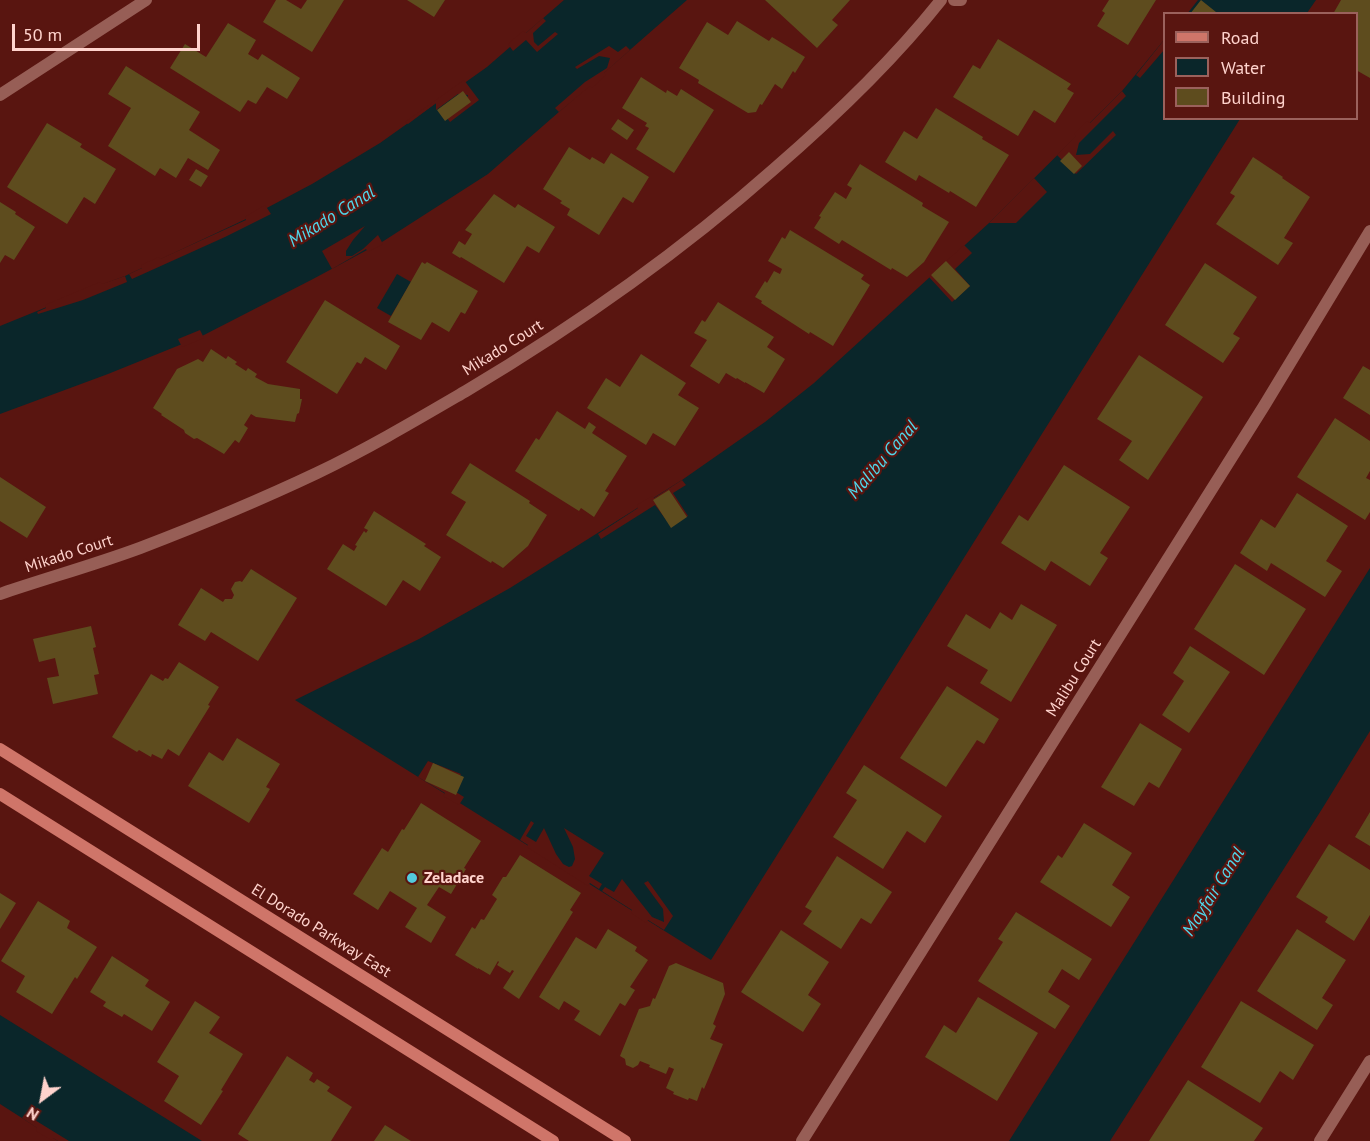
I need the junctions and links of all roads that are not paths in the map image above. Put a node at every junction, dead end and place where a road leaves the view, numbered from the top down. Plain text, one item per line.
1 (146, 0) edge
2 (941, 0) edge
3 (954, 0) edge
4 (961, 0) edge
5 (0, 95) edge
6 (1370, 231) edge
7 (0, 594) edge
8 (0, 749) edge
9 (0, 794) edge
10 (1370, 1061) edge
11 (553, 1141) edge
12 (625, 1141) edge
13 (802, 1141) edge
14 (1320, 1141) edge

1 - 5 street
2 - 7 street, Mikado Court
3 - 4 street
6 - 13 street, Malibu Court
8 - 12 street, El Dorado Parkway East
9 - 11 street
10 - 14 street

